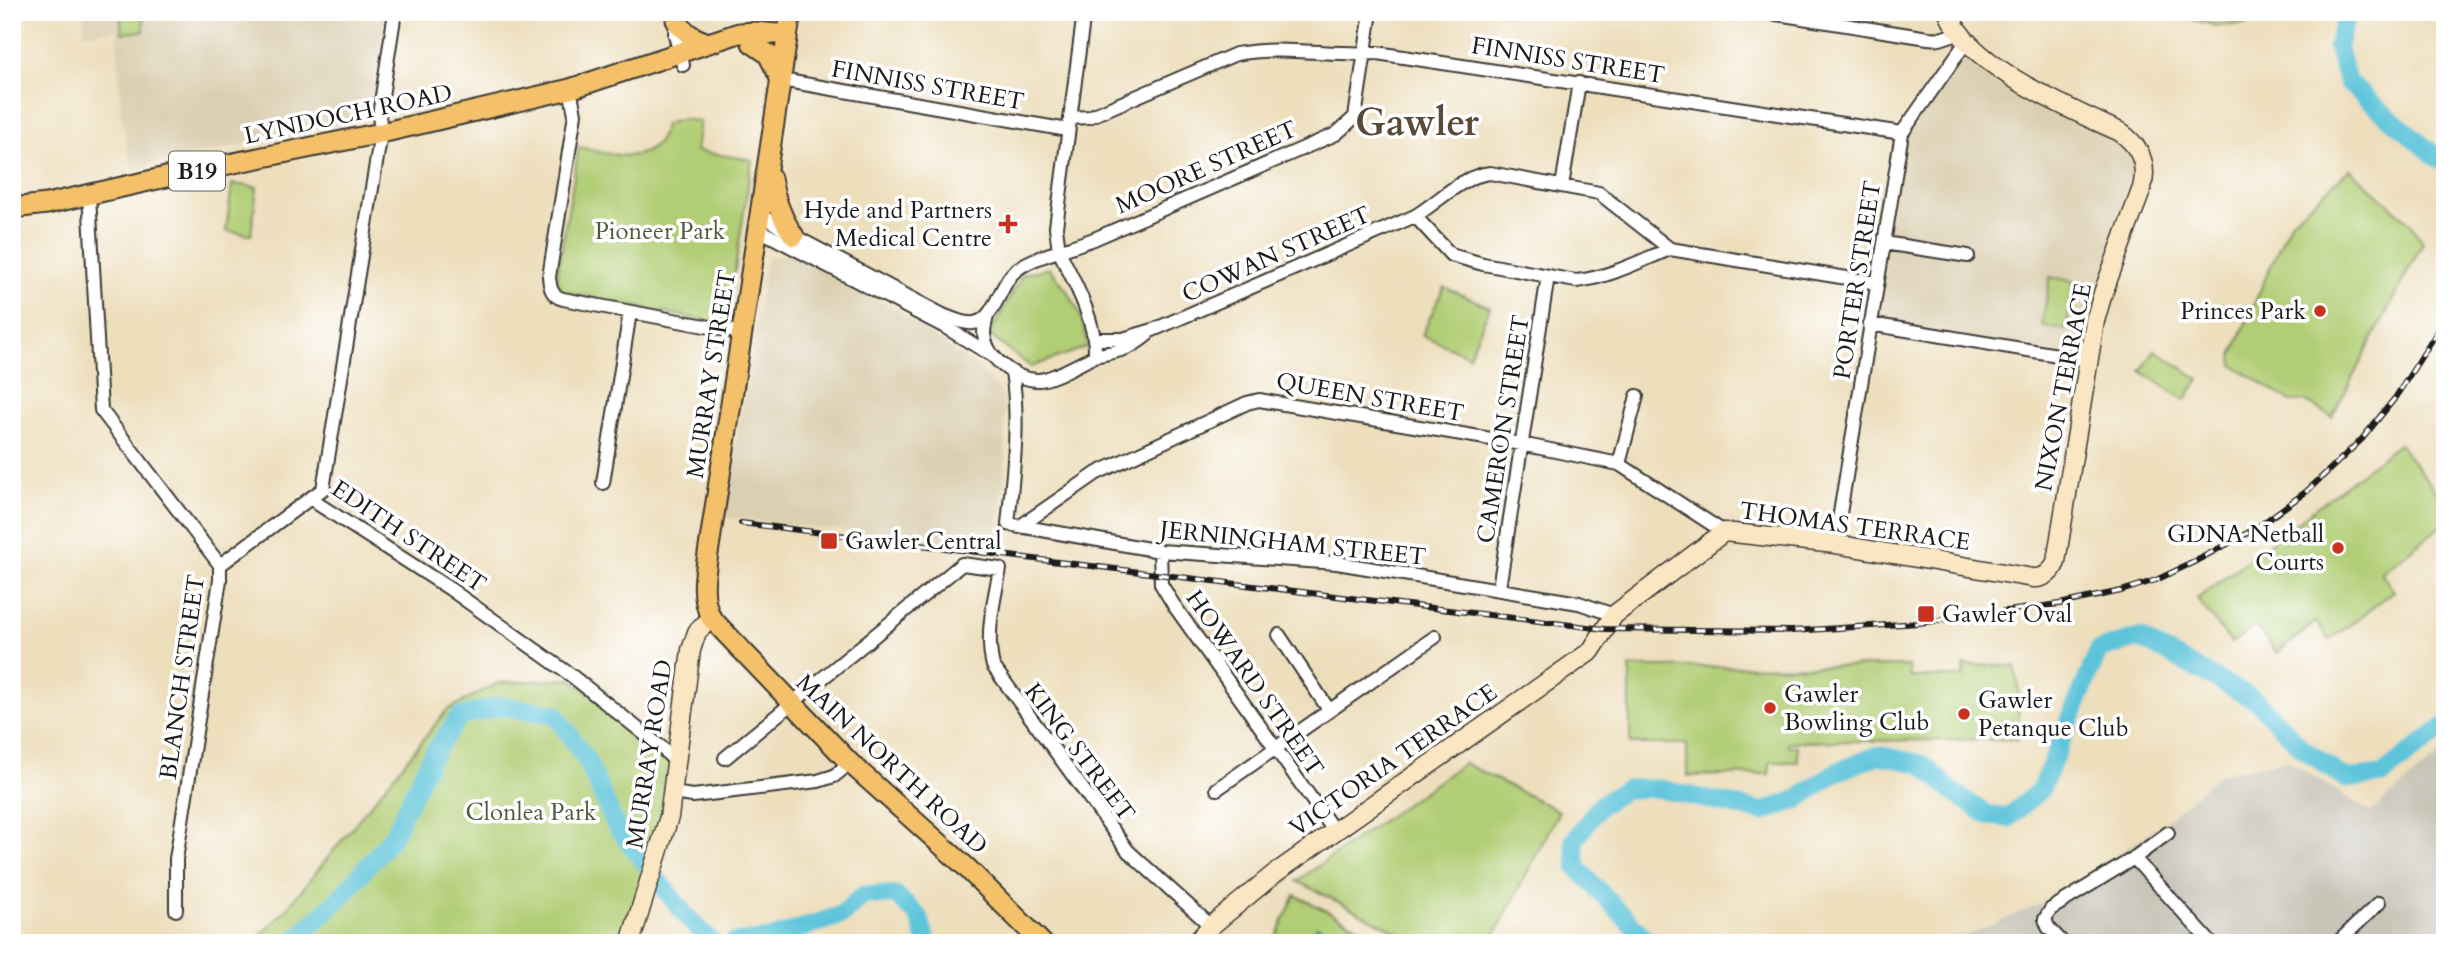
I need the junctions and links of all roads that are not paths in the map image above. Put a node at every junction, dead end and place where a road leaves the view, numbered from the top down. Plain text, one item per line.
1 (395, 12) edge
2 (783, 12) edge
3 (791, 12) edge
4 (1084, 12) edge
5 (1371, 12) edge
6 (1764, 12) edge
7 (1948, 12) edge
8 (676, 16) edge
9 (745, 38) junction
10 (1962, 38) junction
11 (787, 39) junction
12 (708, 43) junction
13 (1365, 54) junction
14 (681, 58) junction
15 (781, 80) junction
16 (1579, 83) junction
17 (570, 89) junction
18 (1069, 124) junction
19 (381, 133) junction
20 (1902, 133) junction
21 (769, 163) junction
22 (1562, 186) junction
23 (89, 195) junction
24 (12, 208) edge
25 (1415, 216) junction
26 (760, 222) junction
27 (1056, 227) junction
28 (786, 238) junction
29 (1094, 239) junction
30 (1884, 243) junction
31 (1670, 249) junction
32 (1059, 251) junction
33 (754, 256) junction
34 (1968, 256) dead end
35 (1038, 259) junction
36 (1548, 276) junction
37 (1072, 277) junction
38 (1877, 283) junction
39 (630, 312) junction
40 (987, 316) junction
41 (1870, 324) junction
42 (1153, 330) junction
43 (742, 333) junction
44 (1095, 339) junction
45 (1095, 356) junction
46 (996, 358) junction
47 (2088, 360) junction
48 (1012, 372) junction
49 (1637, 396) dead end
50 (1521, 444) junction
51 (1619, 464) junction
52 (603, 483) dead end
53 (312, 497) junction
54 (1013, 525) junction
55 (1724, 532) junction
56 (1835, 544) junction
57 (1160, 551) junction
58 (219, 565) junction
59 (2033, 578) joint
60 (1499, 588) junction
61 (1614, 615) junction
62 (711, 618) junction
63 (1279, 635) dead end
64 (1435, 637) dead end
65 (792, 704) junction
66 (1329, 709) junction
67 (1274, 747) junction
68 (725, 758) dead end
69 (675, 761) junction
70 (850, 764) junction
71 (1217, 789) dead end
72 (672, 793) junction
73 (1335, 832) junction
74 (2168, 833) dead end
75 (2134, 858) junction
76 (2379, 903) dead end
77 (176, 910) dead end
78 (1211, 926) junction
79 (630, 943) edge
80 (1042, 943) edge
81 (1196, 943) edge
82 (2063, 943) edge
83 (2211, 943) edge
84 (2337, 943) edge

1 - 19 street, EDITH STREET
2 - 9 main road, B19
3 - 11 main road, MURRAY STREET
4 - 18 street
5 - 13 street
6 - 10 street
7 - 10 street
8 - 12 main road
8 - 14 street
9 - 11 main road, LYNDOCH ROAD / B19
9 - 12 main road, LYNDOCH ROAD / B19
9 - 14 main road, LYNDOCH ROAD / B19
9 - 15 main road
10 - 20 street, PORTER STREET
10 - 47 street, NIXON TERRACE
11 - 15 main road, MURRAY STREET
12 - 14 main road, LYNDOCH ROAD / B19
13 - 16 street, FINNISS STREET
13 - 18 street, FINNISS STREET
13 - 29 street, MOORE STREET
14 - 17 main road, LYNDOCH ROAD / B19
15 - 18 street, FINNISS STREET
15 - 21 main road, MURRAY STREET
16 - 20 street, FINNISS STREET
16 - 22 street
17 - 19 main road, LYNDOCH ROAD / B19
17 - 39 street
18 - 27 street
19 - 23 main road, LYNDOCH ROAD / B19
19 - 53 street, EDITH STREET
20 - 30 street, PORTER STREET
21 - 26 main road, MURRAY STREET
21 - 28 main road
22 - 25 street, COWAN STREET
22 - 31 street, COWAN STREET
23 - 24 main road, LYNDOCH ROAD / B19
23 - 58 street, BLANCH STREET
25 - 36 street
25 - 42 street, COWAN STREET
26 - 28 street
26 - 33 main road, MURRAY STREET
27 - 32 street
27 - 35 street
28 - 33 street
28 - 40 street
28 - 46 street
29 - 32 street, MOORE STREET
29 - 37 street, MOORE STREET
30 - 34 street
30 - 38 street, PORTER STREET
31 - 36 street
31 - 38 street
32 - 35 street
32 - 37 street
33 - 43 main road, MURRAY STREET
35 - 40 street
36 - 50 street, CAMERON STREET
37 - 44 street
38 - 41 street, PORTER STREET
39 - 43 street
39 - 52 street
40 - 46 street
41 - 47 street
41 - 56 street, PORTER STREET
42 - 44 street, COWAN STREET
42 - 45 street, COWAN STREET
43 - 62 main road, MURRAY STREET
44 - 45 street
45 - 48 street
46 - 48 street
47 - 59 street, NIXON TERRACE
48 - 54 street
49 - 51 street
50 - 51 street, QUEEN STREET
50 - 54 street, QUEEN STREET
50 - 60 street, CAMERON STREET
51 - 55 street, QUEEN STREET
53 - 58 street
53 - 69 street, EDITH STREET
54 - 57 street, JERNINGHAM STREET
55 - 56 street, THOMAS TERRACE
55 - 61 street, THOMAS TERRACE
56 - 59 street, THOMAS TERRACE
57 - 60 street, JERNINGHAM STREET
57 - 67 street, HOWARD STREET
58 - 77 street, BLANCH STREET
60 - 61 street, JERNINGHAM STREET
61 - 73 street, VICTORIA TERRACE
62 - 65 main road, MAIN NORTH ROAD
62 - 69 street, MURRAY ROAD
63 - 66 street
64 - 66 street
65 - 68 street
65 - 70 main road, MAIN NORTH ROAD
65 - 78 street, KING STREET
66 - 67 street
67 - 71 street
67 - 73 street, HOWARD STREET
69 - 72 street, MURRAY ROAD
70 - 72 street
70 - 80 main road, MAIN NORTH ROAD
72 - 79 street, MURRAY ROAD
73 - 78 street, VICTORIA TERRACE
74 - 75 street
75 - 82 street
75 - 83 street
76 - 84 street
78 - 81 street, VICTORIA TERRACE

